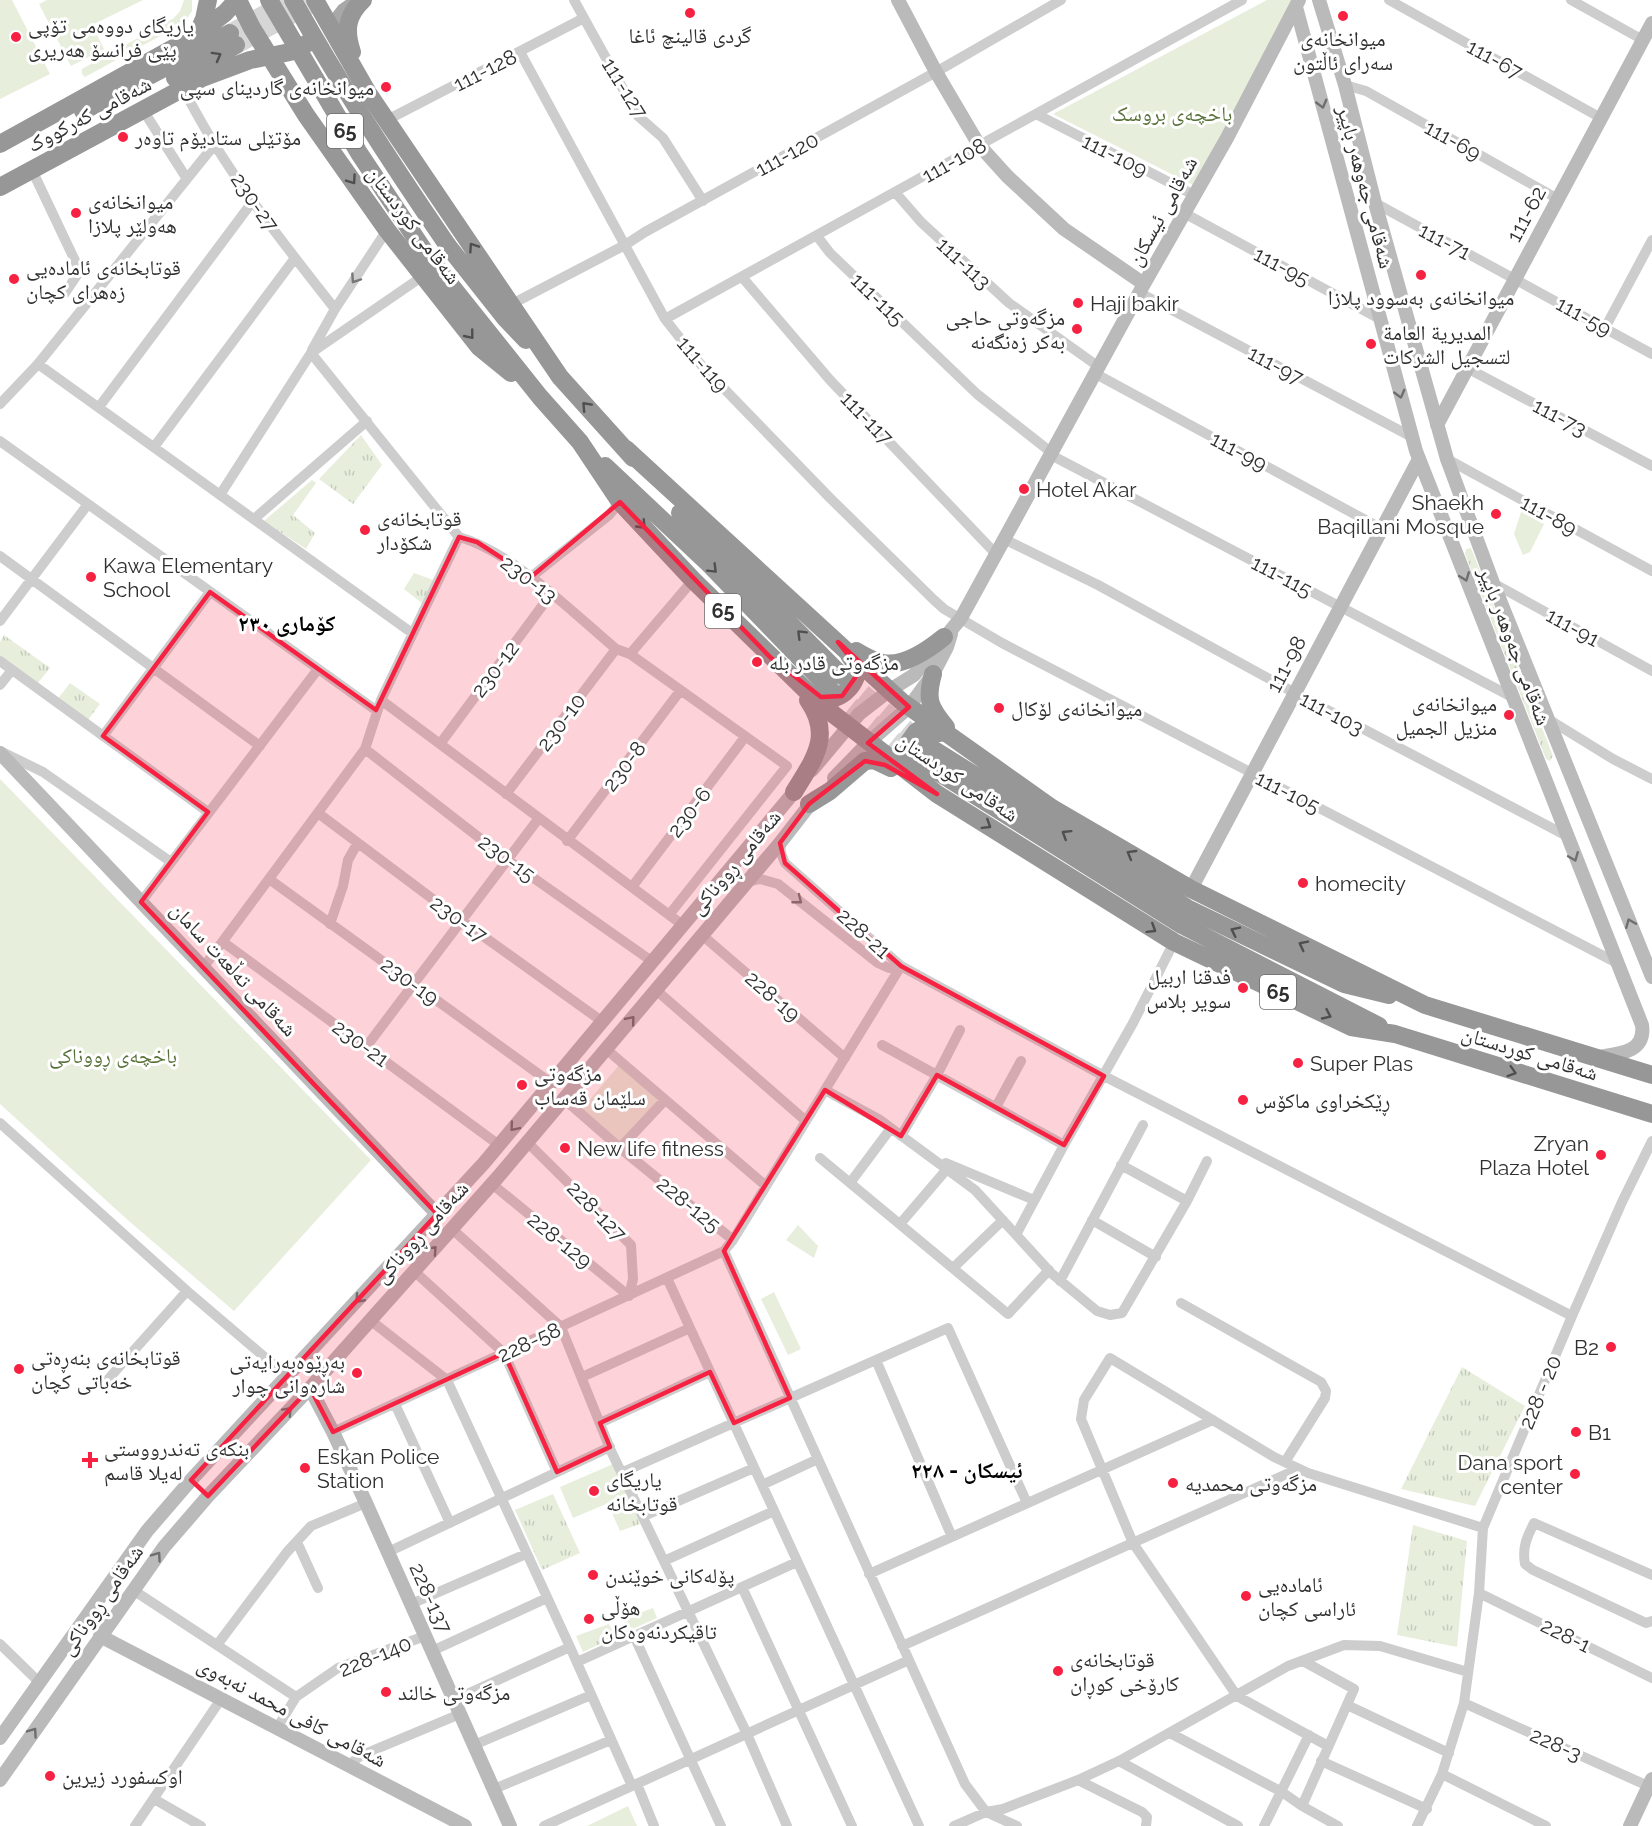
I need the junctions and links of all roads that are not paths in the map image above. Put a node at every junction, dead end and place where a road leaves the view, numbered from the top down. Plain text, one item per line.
1 (208, 0) edge
2 (238, 0) edge
3 (268, 0) edge
4 (293, 0) edge
5 (315, 0) edge
6 (361, 0) edge
7 (574, 0) edge
8 (898, 0) edge
9 (1061, 0) edge
10 (1242, 0) edge
11 (1320, 0) edge
12 (1389, 0) edge
13 (1570, 0) edge
14 (1298, 3) edge
15 (1041, 5) edge
16 (584, 18) junction
17 (1652, 23) edge
18 (331, 28) junction
19 (195, 36) junction
20 (1643, 40) junction
21 (520, 52) junction
22 (269, 57) junction
23 (936, 72) junction
24 (202, 78) junction
25 (1345, 85) junction
26 (183, 88) junction
27 (368, 93) junction
28 (143, 110) junction
29 (1036, 114) junction
30 (306, 115) junction
31 (1601, 118) junction
32 (387, 120) junction
33 (0, 144) edge
34 (215, 144) junction
35 (979, 145) junction
36 (0, 156) edge
37 (32, 170) junction
38 (0, 175) edge
39 (187, 179) junction
40 (0, 187) edge
41 (895, 192) junction
42 (1194, 195) junction
43 (1558, 198) junction
44 (253, 201) junction
45 (703, 201) junction
46 (1375, 203) junction
47 (1184, 213) junction
48 (387, 230) junction
49 (817, 236) junction
50 (1652, 240) edge
51 (626, 245) junction
52 (295, 258) junction
53 (423, 276) junction
54 (742, 277) junction
55 (1515, 278) junction
56 (1142, 289) junction
57 (65, 293) dead end
58 (512, 304) junction
59 (335, 309) junction
60 (1380, 319) junction
61 (665, 320) junction
62 (1605, 328) junction
63 (1414, 343) junction
64 (1388, 349) junction
65 (311, 353) junction
66 (1652, 354) edge
67 (39, 364) junction
68 (1467, 368) junction
69 (1097, 371) junction
70 (560, 377) junction
71 (540, 397) junction
72 (0, 404) edge
73 (99, 407) junction
74 (367, 421) junction
75 (1437, 425) junction
76 (1412, 437) junction
77 (0, 441) edge
78 (580, 442) junction
79 (154, 447) junction
80 (626, 449) junction
81 (1052, 454) junction
82 (1419, 459) junction
83 (1447, 459) junction
84 (1652, 466) edge
85 (220, 495) junction
86 (620, 502) junction
87 (88, 504) junction
88 (254, 519) junction
89 (1382, 529) junction
90 (459, 537) junction
91 (1004, 539) junction
92 (996, 554) junction
93 (0, 556) edge
94 (1652, 571) edge
95 (531, 577) junction
96 (32, 579) junction
97 (693, 580) junction
98 (1493, 582) junction
99 (210, 592) junction
100 (551, 594) junction
101 (1340, 607) junction
102 (0, 621) edge
103 (952, 628) junction
104 (412, 633) junction
105 (838, 642) junction
106 (616, 650) junction
107 (630, 654) junction
108 (770, 657) junction
109 (0, 661) edge
110 (153, 668) junction
111 (318, 669) junction
112 (12, 670) junction
113 (1652, 671) edge
114 (786, 672) junction
115 (933, 674) junction
116 (0, 685) edge
117 (890, 690) junction
118 (680, 691) junction
119 (1295, 693) junction
120 (1512, 697) junction
121 (379, 705) junction
122 (868, 706) joint
123 (909, 707) junction
124 (1548, 719) junction
125 (890, 725) joint
126 (849, 726) junction
127 (103, 736) junction
128 (745, 737) junction
129 (959, 741) junction
130 (868, 742) junction
131 (440, 744) junction
132 (260, 746) junction
133 (365, 749) junction
134 (0, 752) edge
135 (988, 762) junction
136 (1569, 770) junction
137 (1252, 773) junction
138 (1544, 777) junction
139 (1652, 779) edge
140 (794, 792) junction
141 (506, 794) junction
142 (937, 794) junction
143 (809, 804) junction
144 (208, 812) junction
145 (318, 813) junction
146 (539, 818) junction
147 (1565, 835) junction
148 (567, 841) junction
149 (780, 843) junction
150 (357, 844) junction
151 (508, 860) junction
152 (171, 862) junction
153 (269, 879) junction
154 (747, 882) junction
155 (632, 887) junction
156 (1191, 889) junction
157 (141, 902) junction
158 (669, 915) junction
159 (462, 921) junction
160 (330, 924) junction
161 (684, 926) junction
162 (702, 935) junction
163 (223, 942) junction
164 (1174, 942) junction
165 (653, 962) junction
166 (1617, 963) junction
167 (901, 966) junction
168 (203, 968) junction
169 (1652, 977) edge
170 (414, 984) junction
171 (656, 990) junction
172 (1425, 1005) junction
173 (603, 1022) junction
174 (960, 1030) dead end
175 (1395, 1034) junction
176 (882, 1045) dead end
177 (366, 1047) junction
178 (606, 1048) junction
179 (1598, 1057) junction
180 (845, 1058) junction
181 (1021, 1061) dead end
182 (937, 1075) junction
183 (1652, 1075) edge
184 (1104, 1076) junction
185 (551, 1083) junction
186 (825, 1090) junction
187 (564, 1099) junction
188 (665, 1100) junction
189 (996, 1107) junction
190 (1652, 1114) edge
191 (806, 1121) junction
192 (0, 1123) edge
193 (1143, 1125) dead end
194 (891, 1128) junction
195 (901, 1136) junction
196 (1652, 1141) edge
197 (527, 1142) junction
198 (499, 1145) junction
199 (1064, 1146) junction
200 (620, 1148) junction
201 (930, 1157) junction
202 (820, 1158) dead end
203 (1208, 1161) dead end
204 (484, 1163) junction
205 (1121, 1165) junction
206 (947, 1169) junction
207 (495, 1180) junction
208 (850, 1183) junction
209 (766, 1186) junction
210 (1034, 1200) junction
211 (1187, 1201) junction
212 (437, 1214) junction
213 (1003, 1220) junction
214 (1092, 1220) junction
215 (900, 1224) junction
216 (452, 1229) junction
217 (1017, 1233) junction
218 (734, 1237) junction
219 (724, 1251) junction
220 (1156, 1257) junction
221 (952, 1268) junction
222 (1049, 1270) junction
223 (414, 1271) junction
224 (667, 1278) junction
225 (1060, 1281) junction
226 (187, 1291) junction
227 (629, 1296) junction
228 (1181, 1303) dead end
229 (1572, 1316) junction
230 (370, 1320) junction
231 (561, 1327) junction
232 (690, 1328) junction
233 (504, 1353) junction
234 (876, 1360) junction
235 (710, 1372) junction
236 (288, 1377) junction
237 (582, 1377) junction
238 (447, 1380) junction
239 (102, 1386) dead end
240 (310, 1388) junction
241 (790, 1398) junction
242 (395, 1404) junction
243 (1213, 1420) junction
244 (600, 1423) junction
245 (734, 1423) junction
246 (333, 1432) junction
247 (610, 1447) junction
248 (818, 1459) junction
249 (1285, 1462) junction
250 (754, 1468) junction
251 (1102, 1469) junction
252 (1298, 1469) junction
253 (557, 1472) junction
254 (622, 1472) junction
255 (191, 1480) junction
256 (762, 1485) junction
257 (208, 1496) junction
258 (501, 1498) junction
259 (366, 1503) junction
260 (1027, 1503) junction
261 (774, 1511) junction
262 (644, 1516) junction
263 (450, 1523) junction
264 (1483, 1528) junction
265 (952, 1537) junction
266 (297, 1542) junction
267 (1133, 1543) junction
268 (388, 1552) junction
269 (526, 1554) junction
270 (664, 1562) junction
271 (797, 1562) junction
272 (869, 1574) junction
273 (1652, 1575) edge
274 (742, 1587) junction
275 (318, 1588) dead end
276 (133, 1590) junction
277 (1479, 1593) junction
278 (547, 1598) junction
279 (411, 1604) junction
280 (687, 1612) junction
281 (1652, 1622) edge
282 (100, 1636) junction
283 (425, 1636) junction
284 (634, 1636) junction
285 (0, 1644) edge
286 (217, 1646) junction
287 (902, 1646) junction
288 (570, 1647) junction
289 (432, 1652) junction
290 (909, 1660) junction
291 (1303, 1661) junction
292 (577, 1662) junction
293 (1468, 1672) junction
294 (1652, 1678) edge
295 (40, 1683) junction
296 (854, 1685) junction
297 (591, 1695) junction
298 (1238, 1696) junction
299 (296, 1697) junction
300 (220, 1699) junction
301 (454, 1700) junction
302 (1464, 1703) junction
303 (1347, 1705) junction
304 (798, 1710) junction
305 (460, 1714) junction
306 (277, 1728) junction
307 (747, 1734) junction
308 (1170, 1734) junction
309 (1309, 1735) junction
310 (0, 1738) edge
311 (611, 1740) junction
312 (474, 1745) junction
313 (1328, 1746) junction
314 (1449, 1753) junction
315 (692, 1759) junction
316 (1119, 1761) junction
317 (1321, 1761) junction
318 (348, 1765) junction
319 (1442, 1774) junction
320 (0, 1780) edge
321 (1078, 1780) junction
322 (1650, 1782) edge
323 (634, 1785) junction
324 (494, 1789) junction
325 (1282, 1792) junction
326 (154, 1799) junction
327 (1302, 1806) junction
328 (1426, 1809) junction
329 (986, 1812) junction
330 (995, 1821) edge
331 (135, 1826) edge
332 (201, 1826) edge
333 (465, 1826) edge
334 (510, 1826) edge
335 (544, 1826) edge
336 (654, 1826) edge
337 (721, 1826) edge
338 (787, 1826) edge
339 (852, 1826) edge
340 (919, 1826) edge
341 (954, 1826) edge
342 (1017, 1826) edge
343 (1146, 1826) edge
344 (1238, 1826) edge
345 (1264, 1826) edge
346 (1338, 1826) edge
347 (1418, 1826) edge
348 (1546, 1826) edge
349 (1630, 1826) edge

1 - 19 highway
2 - 19 highway, شەقامی کەرکووک
2 - 22 highway, شەقامی کوردستان / 65
3 - 71 highway, شەقامی کوردستان / 65, bridge
4 - 70 highway, شەقامی کوردستان / 65, bridge
5 - 18 highway, شەقامی کوردستان / 65
6 - 18 main road
6 - 27 highway
7 - 16 street, 111-127
8 - 23 main road
9 - 15 street, 111-120
10 - 29 street, 111-108
11 - 25 main road, شەقامی جەوهەر باپیر
12 - 31 street, 111-67
13 - 20 street
14 - 42 main road, شەقامی ئیسکان
14 -> 60 main road, شەقامی جەوهەر باپیر
15 - 23 street, 111-120
16 - 21 street, 111-128
16 - 45 street, 111-127
17 - 20 main road, 111-62
18 - 22 highway, شەقامی کەرکووک
18 - 27 highway, شەقامی کوردستان / 65
19 - 33 highway, شەقامی کەرکووک
20 - 31 main road, 111-62
21 - 32 street, 111-128
21 - 51 street, 111-119
22 - 24 highway, شەقامی کەرکووک
22 - 30 highway, شەقامی کوردستان / 65
23 - 35 main road
23 - 45 street, 111-120
24 - 26 highway, شەقامی کەرکووک
24 - 30 highway
25 - 43 street, 111-69
25 - 46 main road, شەقامی جەوهەر باپیر
26 - 28 highway, شەقامی کەرکووک
26 - 34 street, 230-27
27 - 32 highway, شەقامی کوردستان / 65
28 - 37 highway, شەقامی کەرکووک
28 - 39 street
29 - 35 street, 111-108
29 - 42 street, 111-109
30 -> 48 highway, شەقامی کوردستان / 65
31 - 43 main road, 111-62
58 -> 32 highway, شەقامی کوردستان / 65
34 - 39 street
34 - 44 street, 230-27
35 - 41 street, 111-108
35 - 56 main road
38 -> 36 highway, شەقامی کەرکووک
37 - 40 highway, شەقامی کەرکووک
37 - 57 street
39 - 67 street
41 - 49 street, 111-108
41 - 69 street, 111-113
42 - 47 main road, شەقامی ئیسکان
43 - 55 main road, 111-62
44 - 52 street, 230-27
44 - 73 street
45 - 51 street, 111-120
46 - 55 street, 111-71
46 - 63 main road, شەقامی جەوهەر باپیر
47 - 56 main road, شەقامی ئیسکان
47 - 60 street, 111-95
48 - 53 highway, شەقامی کوردستان / 65
48 -> 59 street
49 - 54 street, 111-108
49 - 81 street, 111-115
50 - 62 street
51 - 58 street, 111-120
51 - 61 street, 111-119
52 - 59 street, 230-27
52 - 79 street
53 - 65 street
53 -> 71 highway, شەقامی کوردستان / 65
54 - 61 street, 111-108
54 - 92 street, 111-117
55 - 62 street, 111-59
55 - 68 main road, 111-62
56 - 69 main road, شەقامی ئیسکان
56 - 76 street, 111-97
58 - 70 highway, شەقامی کوردستان / 65
59 - 65 street
60 - 64 main road, شەقامی جەوهەر باپیر
61 - 103 street, 111-119
62 - 66 street, 111-59
63 - 64 main road
63 - 75 main road, شەقامی جەوهەر باپیر
64 -> 76 main road, شەقامی جەوهەر باپیر
65 - 74 street, 230-13
65 - 85 street
67 - 72 street
67 - 73 street
68 - 75 main road, 111-62
68 - 84 street, 111-73
69 - 81 main road, شەقامی ئیسکان
69 - 89 street, 111-99
80 -> 70 highway, شەقامی کوردستان / 65
71 - 78 highway, شەقامی کوردستان / 65
73 - 79 street
74 - 88 street
74 - 90 street, 230-13
75 - 83 main road, شەقامی جەوهەر باپیر
76 - 82 main road, شەقامی جەوهەر باپیر
77 - 87 street
78 -> 80 highway, شەقامی کوردستان / 65
78 - 86 highway, شەقامی کوردستان / 65
79 - 85 street
80 - 105 highway, شەقامی کوردستان / 65
81 - 91 main road, شەقامی ئیسکان
81 - 101 street, 111-115
82 - 89 main road, 111-98
82 -> 120 main road, شەقامی جەوهەر باپیر
83 - 94 street, 111-89
83 - 98 main road, شەقامی جەوهەر باپیر
85 - 88 street
86 - 95 street
86 -> 97 highway, شەقامی کوردستان / 65
87 - 96 street
87 - 99 street
88 - 104 street
89 - 101 main road, 111-98
90 - 95 street, 230-13
90 - 104 street
91 - 92 main road, شەقامی ئیسکان
91 - 119 street, 111-103
92 - 103 main road, شەقامی ئیسکان
93 - 96 street
95 - 100 street, 230-13
96 - 102 street
96 - 110 street
97 - 107 street
97 - 108 highway, شەقامی کوردستان / 65
98 - 113 street, 111-91
98 - 124 main road, شەقامی جەوهەر باپیر
99 - 110 street
99 - 111 street
100 - 106 street, 230-13
100 - 131 street, 230-12
101 - 119 main road, 111-98
101 - 120 street, 111-115
103 - 105 highway
103 - 115 main road, شەقامی ئیسکان
103 - 117 main road, شەقامی ئیسکان
103 - 137 street, 111-105
104 - 121 street
105 - 108 highway
105 - 117 highway, شەقامی کوردستان / 65
106 - 107 street, 230-13
106 - 141 street, 230-10
107 - 118 street, 230-13
108 - 114 highway, شەقامی کوردستان / 65
109 - 112 street
110 - 127 street
110 - 132 street
111 - 121 street
111 - 132 street
112 - 116 street
112 - 127 street
114 - 126 highway, شەقامی کوردستان / 65
114 - 140 highway
115 - 123 main road, شەقامی ئیسکان
115 - 129 highway
117 - 122 main road, شەقامی ئیسکان
117 - 123 highway, شەقامی کوردستان / 65
118 - 128 street, 230-13
118 - 148 street, 230-8
119 - 137 main road, 111-98
119 - 147 street, 111-103
120 - 138 main road, شەقامی جەوهەر باپیر
121 - 131 street
121 - 133 street
122 - 126 main road, شەقامی ڕووناکی
123 - 125 main road, شەقامی ئیسکان
123 - 129 highway, شەقامی کوردستان / 65
124 - 136 main road, شەقامی جەوهەر باپیر
124 - 139 street
125 - 130 main road, شەقامی ڕووناکی
126 - 130 highway, شەقامی کوردستان / 65
126 - 140 main road, شەقامی ڕووناکی
127 - 144 street
128 - 155 street, 230-6
128 - 158 street, 230-13
129 - 135 highway, شەقامی کوردستان / 65
130 - 142 highway, شەقامی کوردستان / 65
130 - 143 main road, شەقامی ڕووناکی
131 - 141 street
132 - 144 street
133 - 145 street
133 - 151 street, 230-15
134 - 152 street
134 - 157 main road, شەقامی تەڵعەت سامان
135 - 142 highway
156 -> 135 highway, شەقامی کوردستان / 65
136 - 138 main road
169 -> 136 main road, شەقامی جەوهەر باپیر
137 - 156 main road, 111-98
137 - 166 street, 111-105
138 - 147 main road, شەقامی جەوهەر باپیر
140 - 161 main road, شەقامی ڕووناکی
141 - 146 street
142 - 143 highway
142 -> 164 highway, شەقامی کوردستان / 65
143 - 149 main road, شەقامی ڕووناکی
144 - 152 street
145 - 150 street, 230-17
145 - 153 street
146 - 148 street
146 - 151 street
147 -> 166 main road, شەقامی جەوهەر باپیر
148 - 155 street
149 - 154 main road, شەقامی ڕووناکی
149 - 167 street, 228-21
150 - 159 street, 230-17
150 - 160 street
151 - 159 street
151 - 165 street, 230-15
152 - 157 street
153 - 160 street, 230-19
153 - 163 street
154 - 162 main road, شەقامی ڕووناکی
154 -> 167 street, 228-21
155 - 158 street
172 -> 156 highway, شەقامی کوردستان / 65
157 - 168 main road, شەقامی تەڵعەت سامان
158 - 161 street
159 - 170 street
159 - 173 street, 230-17
160 - 170 street, 230-19
161 - 165 main road, شەقامی ڕووناکی
162 - 171 main road, شەقامی ڕووناکی
162 - 180 street, 228-19
163 - 168 street
163 - 177 street, 230-21
164 -> 175 highway, شەقامی کوردستان / 65
164 - 184 street
165 - 173 main road, شەقامی ڕووناکی
166 - 179 main road, شەقامی جەوهەر باپیر
167 - 180 street
167 - 184 street
168 - 212 main road, شەقامی تەڵعەت سامان
170 - 177 street
170 - 185 street, 230-19
178 -> 171 main road, شەقامی ڕووناکی
171 - 191 street
172 -> 175 highway, شەقامی کوردستان / 65
172 - 179 highway, شەقامی کوردستان / 65
173 - 185 main road, شەقامی ڕووناکی
174 - 182 street
175 -> 190 highway, شەقامی کوردستان / 65
176 - 182 street
177 - 198 street, 230-21
178 - 187 main road, شەقامی ڕووناکی
178 - 188 street
179 - 183 highway, شەقامی کوردستان / 65
180 - 186 street
181 - 189 street
182 - 189 street
182 - 195 street
184 - 199 street
184 - 229 street
185 -> 198 main road, شەقامی ڕووناکی
186 - 191 street
186 - 194 street
187 - 197 main road, شەقامی ڕووناکی
187 - 200 street, 228-125
188 - 200 street
188 - 209 street
189 - 199 street
191 - 209 street
192 - 226 street
193 - 205 street
194 - 195 street
194 - 208 street
195 - 201 street
196 - 229 street, 228 - 20
197 - 207 main road, شەقامی ڕووناکی
197 - 227 street, 228-127
198 - 204 main road, شەقامی ڕووناکی
199 - 210 street
200 - 218 street, 228-125
201 - 206 street
201 - 210 street
202 - 208 street
203 - 211 street
204 - 207 main road
204 - 212 main road, شەقامی ڕووناکی
205 - 211 street
205 - 214 street
206 - 213 street
206 - 215 street
207 - 216 main road, شەقامی ڕووناکی
207 - 227 street, 228-129
208 - 215 street
209 - 218 street
210 - 217 street
211 - 220 street
212 -> 236 main road, شەقامی ڕووناکی
213 - 217 street
213 - 221 street
214 - 220 street
214 - 225 street
215 - 221 street
223 -> 216 main road, شەقامی ڕووناکی
216 - 231 street
217 - 222 street
218 - 219 street
219 - 224 street, 228-58
219 - 241 street
220 - 225 street
221 - 222 street
222 - 225 street
223 - 230 main road, شەقامی ڕووناکی
223 - 233 street
224 - 227 street, 228-58
224 - 232 street
226 - 236 street
226 - 239 street
227 - 231 street, 228-58
228 - 249 street
229 - 264 street, 228 - 20
230 - 238 street
230 - 240 main road, شەقامی ڕووناکی
231 - 233 street, 228-58
231 - 237 street
232 - 235 street
232 - 237 street
233 - 238 street, 228-58
233 - 253 street
234 - 241 street
234 - 260 street
234 - 265 street
235 - 244 street
235 - 245 street
236 - 255 main road, شەقامی ڕووناکی
237 - 244 street
238 - 242 street, 228-58
238 - 258 street
240 - 246 main road, 228-137
257 -> 240 main road, شەقامی ڕووناکی
241 - 245 street
241 - 248 street
242 - 246 street, 228-58
242 - 263 street
243 - 249 street
243 - 251 street
243 - 251 street
244 - 247 street
245 - 250 street
245 - 254 street
246 - 259 main road, 228-137
247 - 253 street
247 - 254 street
248 - 256 street
248 - 272 street
249 - 252 street
250 - 256 street
250 - 262 street
251 - 260 street
251 - 267 street
252 - 264 street
252 - 267 street
253 - 258 street
254 - 262 street
255 - 257 main road
255 - 295 main road, شەقامی ڕووناکی
256 - 261 street
276 -> 257 main road, شەقامی ڕووناکی
258 - 263 street
258 - 269 street
259 - 266 street
259 - 268 main road, 228-137
260 - 265 street
261 - 270 street
261 - 271 street
262 - 270 street
263 - 268 street
264 - 277 street, 228 - 20
265 - 272 street
266 - 275 street
266 - 286 street
267 - 287 street
267 - 298 street
268 - 279 main road, 228-137
269 - 278 street
269 - 279 street
270 - 280 street
271 - 274 street
271 - 296 street
272 - 287 street
273 - 281 street
274 - 280 street
274 - 304 street
276 - 282 main road, شەقامی ڕووناکی
276 - 286 street
277 - 293 street, 228 - 20
277 - 294 street, 228-1
278 - 288 street
278 - 289 street
279 - 283 main road, 228-137
280 - 284 street
280 - 307 street
282 - 300 main road, شەقامی کافی محمد نەبەوی
320 -> 282 main road, شەقامی ڕووناکی
283 - 289 main road, 228-137
283 - 299 street, 228-140
284 - 292 street
284 - 315 street
285 - 295 street
286 - 299 street
287 - 290 street
288 - 292 street
288 - 301 street
289 - 301 main road, 228-137
290 - 296 street
290 - 329 street
291 - 293 street
291 - 298 street
291 - 303 street
292 - 297 street
293 - 302 street, 228 - 20
295 - 310 main road, شەقامی ڕووناکی
296 - 304 street
296 - 340 street
297 - 311 street
297 - 312 street
298 - 308 street
298 - 309 street
299 - 306 street, 228-140
300 - 306 main road, شەقامی کافی محمد نەبەوی
300 - 326 street
301 - 305 main road, 228-137
302 - 314 street, 228 - 20
302 - 322 street, 228-3
303 - 313 street
303 - 314 street
304 - 307 street
304 - 339 street
305 - 312 main road, 228-137
305 - 318 street
306 - 318 main road, شەقامی کافی محمد نەبەوی
307 - 315 street
307 - 338 street
308 - 316 street
308 - 325 street
309 - 313 street
309 - 325 street
311 - 323 street
311 - 324 street
312 - 324 main road, 228-137
313 - 317 street
314 - 319 street, 228 - 20
315 - 323 street
315 - 337 street
316 - 321 street
316 - 344 street
317 - 327 street
317 - 328 street
318 - 333 main road, شەقامی کافی محمد نەبەوی
319 - 328 street, 228 - 20
319 - 348 street
321 - 329 street
321 - 343 street
322 - 349 main road
323 - 335 street
323 - 336 street
324 - 334 main road, 228-137
325 - 327 street
325 - 345 street
326 - 331 street
326 - 332 street
327 - 346 street
328 - 347 street, 228 - 20
329 - 330 street
329 - 341 street
330 - 342 street

